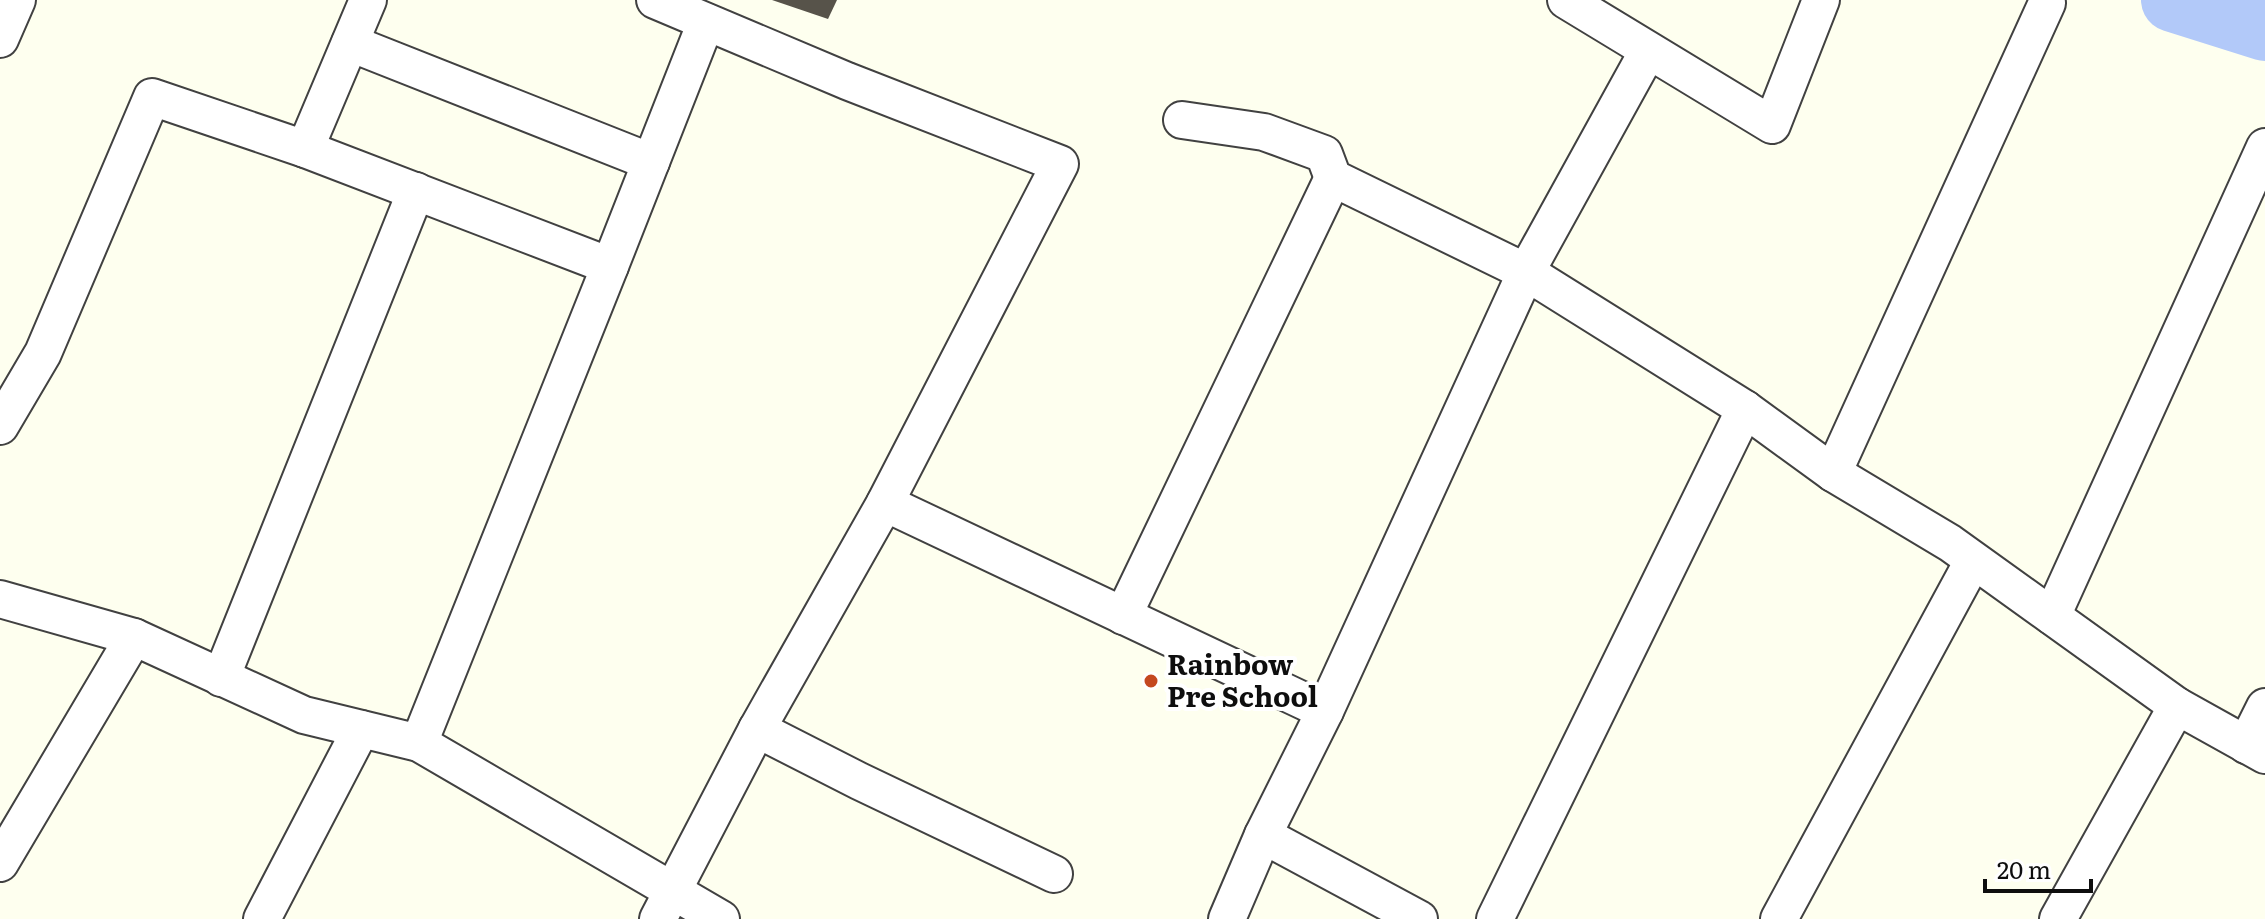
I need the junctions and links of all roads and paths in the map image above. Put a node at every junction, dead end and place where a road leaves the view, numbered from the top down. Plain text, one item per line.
1 (17, 0) edge
2 (368, 0) edge
3 (655, 0) edge
4 (1566, 0) edge
5 (1821, 0) edge
6 (2047, 3) dead end
7 (706, 22) junction
8 (0, 39) edge
9 (350, 43) junction
10 (1648, 51) junction
11 (1182, 120) dead end
12 (2265, 147) edge
13 (305, 149) junction
14 (651, 162) junction
15 (1333, 178) junction
16 (416, 191) junction
17 (610, 266) junction
18 (1526, 272) junction
19 (1745, 409) junction
20 (0, 426) edge
21 (1833, 473) junction
22 (885, 503) junction
23 (1973, 561) junction
24 (0, 599) edge
25 (1123, 616) junction
26 (2052, 616) junction
27 (134, 637) junction
28 (221, 678) junction
29 (2177, 706) junction
30 (2265, 707) edge
31 (1325, 711) junction
32 (361, 729) junction
33 (757, 729) junction
34 (419, 743) junction
35 (2256, 750) edge
36 (1263, 835) junction
37 (0, 863) edge
38 (1054, 874) dead end
39 (665, 904) edge
40 (262, 919) edge
41 (721, 919) edge
42 (1227, 919) edge
43 (1419, 919) edge
44 (1495, 919) edge
45 (1779, 919) edge
46 (2058, 919) edge

1 - 8 street
2 - 9 street
3 - 7 street
4 - 10 street
5 - 10 street
6 - 21 street
7 - 14 street
7 - 22 street
9 - 13 street
9 - 14 street
10 - 18 street
11 - 15 street
12 - 26 street
13 - 16 street
13 - 20 street
14 - 17 street
15 - 18 street
15 - 25 street
16 - 17 street
16 - 28 street
17 - 34 street
18 - 19 street
18 - 31 street
19 - 21 street
19 - 44 street
21 - 23 street
22 - 25 street
22 - 33 street
23 - 26 street
23 - 45 street
24 - 27 street
25 - 31 street
26 - 29 street
27 - 28 street
27 - 37 street
28 - 32 street
29 - 35 street
29 - 46 street
30 - 35 street
31 - 36 street
32 - 34 street
32 - 40 street
33 - 38 street
33 - 39 street
34 - 39 street
36 - 42 street
36 - 43 street
39 - 41 street

